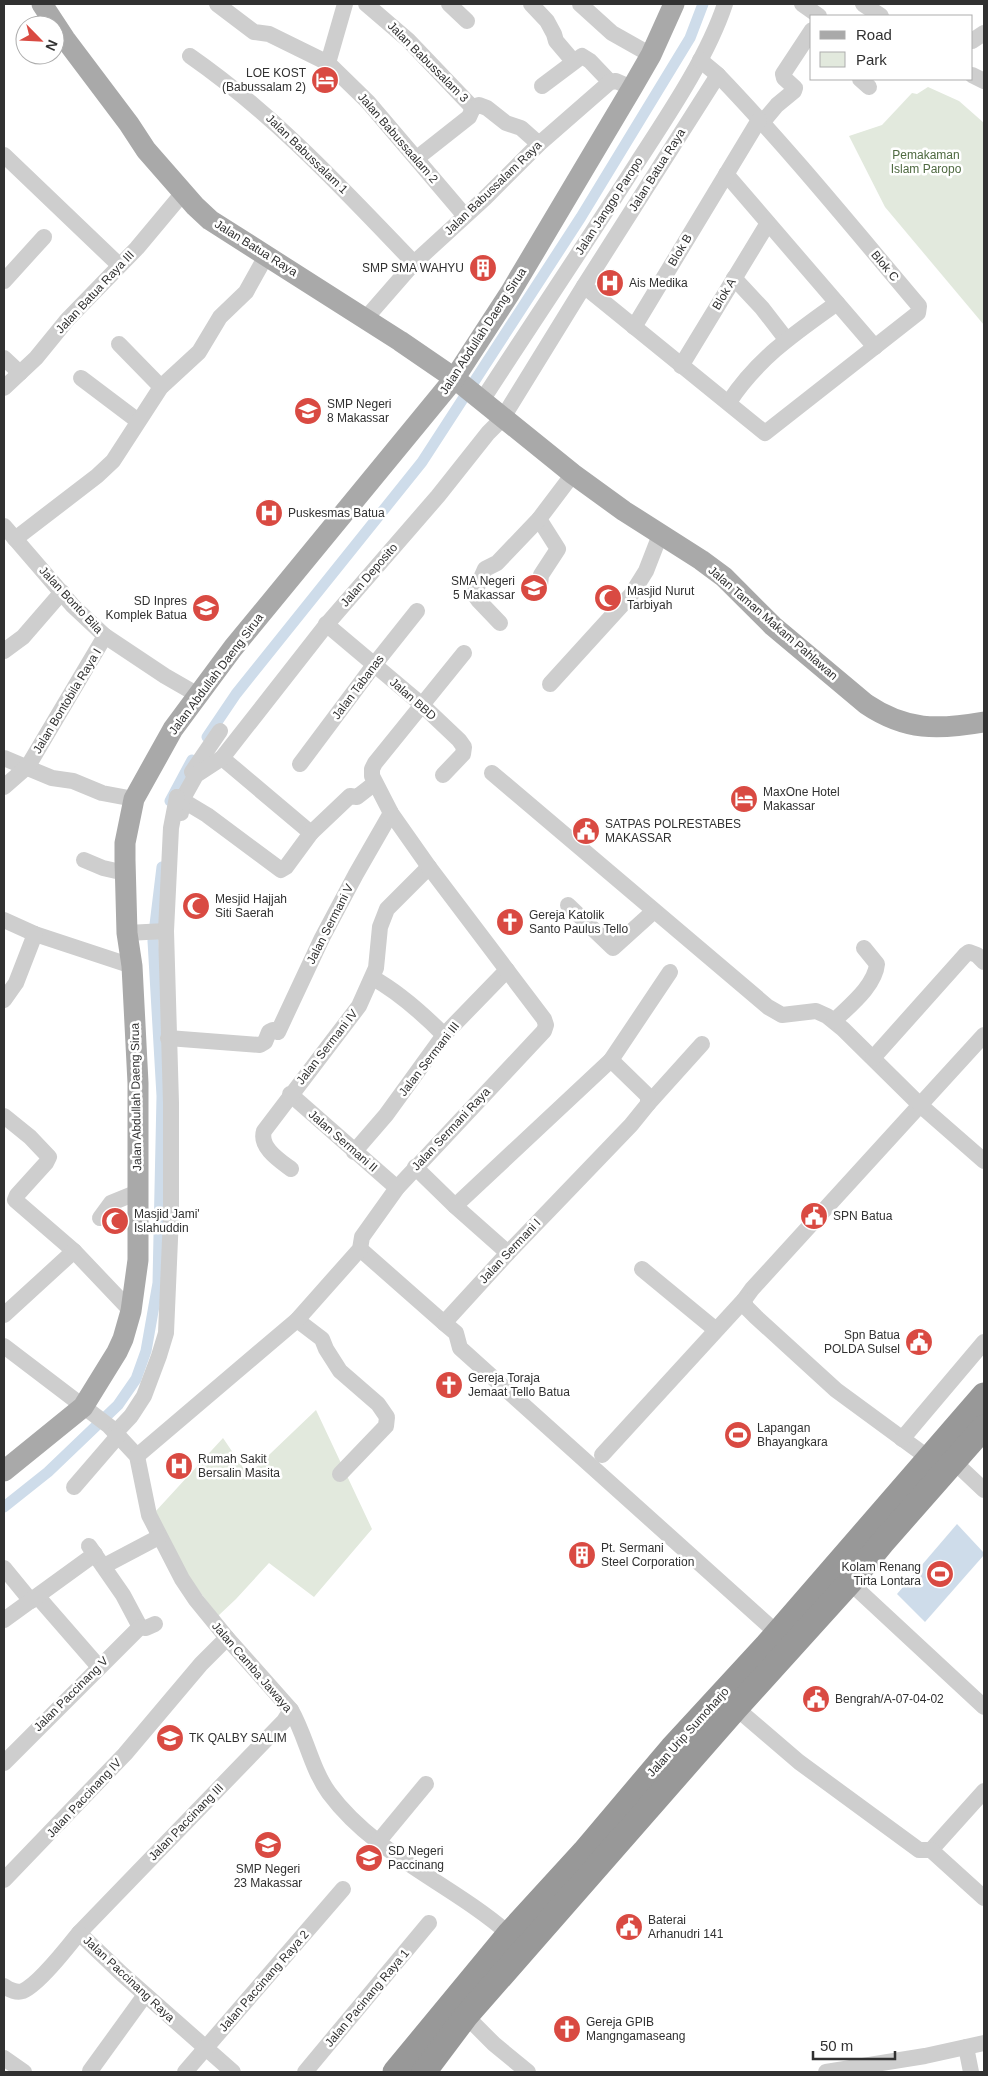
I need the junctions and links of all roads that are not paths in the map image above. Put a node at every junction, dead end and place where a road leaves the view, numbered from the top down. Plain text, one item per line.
1 (42, 4) edge
2 (217, 4) edge
3 (345, 4) edge
4 (366, 4) edge
5 (448, 4) edge
6 (532, 4) edge
7 (580, 4) edge
8 (674, 4) edge
9 (725, 4) edge
10 (802, 4) edge
11 (826, 4) edge
12 (862, 4) edge
13 (818, 15) edge
14 (820, 15) edge
15 (878, 15) edge
16 (467, 21) dead end
17 (984, 34) edge
18 (810, 36) edge
19 (973, 40) edge
20 (651, 55) junction
21 (190, 56) dead end
22 (700, 60) junction
23 (573, 62) junction
24 (328, 63) junction
25 (718, 75) junction
26 (610, 82) junction
27 (542, 86) dead end
28 (632, 88) junction
29 (473, 108) junction
30 (761, 122) junction
31 (539, 144) junction
32 (4, 155) edge
33 (417, 158) junction
34 (726, 174) junction
35 (183, 193) junction
36 (465, 216) junction
37 (768, 223) junction
38 (44, 237) dead end
39 (266, 256) junction
40 (414, 263) junction
41 (119, 265) junction
42 (734, 278) junction
43 (4, 281) edge
44 (584, 286) junction
45 (838, 303) junction
46 (366, 318) junction
47 (634, 327) junction
48 (786, 339) junction
49 (119, 344) dead end
50 (875, 347) junction
51 (4, 358) edge
52 (428, 360) junction
53 (681, 366) junction
54 (20, 373) junction
55 (81, 378) dead end
56 (457, 381) junction
57 (161, 387) junction
58 (4, 388) edge
59 (479, 400) junction
60 (729, 402) junction
61 (427, 414) junction
62 (502, 419) junction
63 (138, 421) junction
64 (573, 474) junction
65 (539, 519) junction
66 (4, 526) edge
67 (660, 535) junction
68 (15, 539) junction
69 (540, 586) dead end
70 (62, 592) junction
71 (418, 611) dead end
72 (500, 623) dead end
73 (326, 624) junction
74 (105, 636) junction
75 (4, 651) edge
76 (464, 653) dead end
77 (374, 665) junction
78 (550, 684) dead end
79 (198, 695) junction
80 (421, 704) junction
81 (984, 722) edge
82 (224, 755) junction
83 (4, 758) edge
84 (300, 764) dead end
85 (28, 766) junction
86 (492, 773) dead end
87 (442, 775) dead end
88 (375, 783) junction
89 (4, 787) edge
90 (134, 799) junction
91 (180, 803) junction
92 (391, 813) junction
93 (311, 833) junction
94 (84, 860) dead end
95 (429, 867) junction
96 (125, 873) junction
97 (568, 905) dead end
98 (654, 911) junction
99 (4, 920) edge
100 (161, 932) junction
101 (131, 933) junction
102 (35, 934) junction
103 (864, 948) dead end
104 (984, 962) edge
105 (132, 966) junction
106 (507, 970) junction
107 (670, 972) dead end
108 (373, 978) junction
109 (4, 1000) edge
110 (834, 1021) junction
111 (444, 1035) junction
112 (984, 1035) edge
113 (168, 1038) junction
114 (702, 1044) dead end
115 (873, 1058) junction
116 (611, 1060) junction
117 (290, 1094) junction
118 (648, 1100) junction
119 (920, 1105) junction
120 (4, 1116) edge
121 (354, 1152) junction
122 (984, 1161) edge
123 (415, 1167) junction
124 (291, 1169) dead end
125 (396, 1188) junction
126 (138, 1192) junction
127 (455, 1206) junction
128 (100, 1218) dead end
129 (360, 1249) junction
130 (74, 1251) junction
131 (508, 1253) junction
132 (642, 1269) dead end
133 (744, 1300) junction
134 (131, 1311) junction
135 (4, 1315) edge
136 (297, 1320) junction
137 (444, 1323) junction
138 (716, 1330) junction
139 (984, 1342) edge
140 (4, 1346) edge
141 (984, 1394) edge
142 (85, 1409) junction
143 (984, 1427) edge
144 (114, 1432) junction
145 (902, 1439) junction
146 (602, 1455) dead end
147 (137, 1456) junction
148 (941, 1456) junction
149 (4, 1471) edge
150 (340, 1474) dead end
151 (74, 1487) dead end
152 (984, 1490) edge
153 (159, 1537) junction
154 (96, 1555) junction
155 (4, 1568) edge
156 (842, 1575) junction
157 (34, 1599) junction
158 (4, 1620) edge
159 (777, 1633) junction
160 (227, 1638) junction
161 (99, 1668) junction
162 (729, 1702) junction
163 (984, 1707) edge
164 (291, 1710) junction
165 (4, 1763) edge
166 (426, 1784) dead end
167 (984, 1791) edge
168 (378, 1842) junction
169 (931, 1850) junction
170 (591, 1858) junction
171 (4, 1880) edge
172 (342, 1889) dead end
173 (983, 1894) edge
174 (429, 1923) dead end
175 (79, 1934) junction
176 (509, 1934) junction
177 (6, 1992) edge
178 (145, 1995) junction
179 (466, 2016) junction
180 (984, 2043) edge
181 (206, 2048) junction
182 (966, 2048) junction
183 (4, 2058) edge
184 (90, 2071) dead end
185 (24, 2072) edge
186 (185, 2072) edge
187 (233, 2072) edge
188 (305, 2072) edge
189 (395, 2072) edge
190 (424, 2072) edge
191 (528, 2072) edge
192 (826, 2072) edge
193 (971, 2072) edge

1 - 35 main road, Jalan Batua Raya
2 - 24 street, Jalan Babussaalam 2
3 - 24 street
4 - 29 street, Jalan Babussalam 3
5 - 16 street
6 - 23 street
7 - 20 street
8 - 20 main road, Jalan Abdullah Daeng Sirua
9 - 22 street, Jalan Janggo Paropo
10 - 13 street
11 - 14 street
12 - 15 street
17 - 19 street
18 - 30 street, Blok B
20 - 28 main road, Jalan Abdullah Daeng Sirua
21 - 40 street, Jalan Babussalam 1
22 - 25 street
22 - 59 street, Jalan Janggo Paropo
23 - 26 street
23 - 27 street
24 - 33 street, Jalan Babussaalam 2
25 - 30 street, Blok C
25 - 44 street, Jalan Batua Raya
26 - 28 street
26 - 31 street, Jalan Babussalam Raya
28 - 56 main road, Jalan Abdullah Daeng Sirua
29 - 31 street, Jalan Babussalam 3
29 - 33 street
30 - 34 street, Blok B
30 - 50 street, Blok C
31 - 36 street, Jalan Babussalam Raya
32 - 41 street
33 - 36 street, Jalan Babussaalam 2
34 - 37 street
34 - 47 street, Blok B
35 - 39 main road, Jalan Batua Raya
35 - 41 street, Jalan Batua Raya III
36 - 40 street, Jalan Babussalam Raya
37 - 42 street, Blok A
37 - 45 street
38 - 43 street
39 - 46 main road, Jalan Batua Raya
39 - 57 street
40 - 46 street, Jalan Babussalam Raya
41 - 54 street, Jalan Batua Raya III
42 - 48 street
42 - 53 street, Blok A
44 - 47 street
44 - 62 street, Jalan Batua Raya
45 - 48 street
45 - 50 street
46 - 52 main road, Jalan Batua Raya
47 - 53 street
48 - 60 street
49 - 57 street
50 - 60 street, Blok C
51 - 54 street
52 - 56 main road, Jalan Batua Raya
52 - 61 main road
53 - 60 street
54 - 58 street, Jalan Batua Raya III
55 - 63 street
56 - 59 main road, Jalan Batua Raya
56 - 61 main road, Jalan Abdullah Daeng Sirua
57 - 63 street
59 - 62 main road, Jalan Taman Makam Pahlawan
61 - 79 main road, Jalan Abdullah Daeng Sirua
62 - 64 main road, Jalan Taman Makam Pahlawan
62 - 73 street, Jalan Deposito
63 - 68 street
64 - 65 street
64 - 67 main road, Jalan Taman Makam Pahlawan
65 - 69 street
65 - 72 street
66 - 68 street, Jalan Bonto Bila
67 - 78 street
67 - 81 main road, Jalan Taman Makam Pahlawan
68 - 70 street, Jalan Bonto Bila
70 - 74 street, Jalan Bonto Bila
70 - 75 street
71 - 77 street, Jalan Tabanas
73 - 77 street, Jalan BBD
73 - 82 street, Jalan Deposito
74 - 79 street, Jalan Bonto Bila
74 - 85 street, Jalan Bontobila Raya I
76 - 80 street
77 - 80 street, Jalan BBD
77 - 84 street, Jalan Tabanas
79 - 90 main road, Jalan Abdullah Daeng Sirua
80 - 87 street, Jalan BBD
80 - 88 street, Jalan Sermani Raya
82 - 91 street
82 - 91 street
82 - 93 street
83 - 85 street
85 - 89 street, Jalan Bontobila Raya I
85 - 90 street
86 - 98 street
88 - 92 street, Jalan Sermani Raya
88 - 93 street
90 - 96 main road, Jalan Abdullah Daeng Sirua
91 - 93 street
91 - 100 street
92 - 95 street, Jalan Sermani Raya
92 - 113 street, Jalan Sermani V
94 - 96 street
95 - 106 street, Jalan Sermani Raya
95 - 108 street, Jalan Sermani IV
96 - 101 main road, Jalan Abdullah Daeng Sirua
97 - 98 street
98 - 110 street
99 - 102 street
100 - 101 street
100 - 113 street
101 - 105 main road, Jalan Abdullah Daeng Sirua
102 - 105 street
102 - 109 street
103 - 110 street
104 - 115 street
105 - 126 main road, Jalan Abdullah Daeng Sirua
106 - 111 street, Jalan Sermani III
106 - 123 street, Jalan Sermani Raya
107 - 116 street
108 - 111 street
108 - 117 street, Jalan Sermani IV
110 - 115 street
111 - 121 street, Jalan Sermani III
112 - 119 street
113 - 144 street
114 - 118 street, Jalan Sermani I
115 - 119 street
116 - 118 street
116 - 127 street
117 - 121 street, Jalan Sermani II
117 - 124 street, Jalan Sermani IV
118 - 131 street, Jalan Sermani I
119 - 122 street
119 - 133 street
120 - 130 street
121 - 125 street, Jalan Sermani II
123 - 125 street, Jalan Sermani Raya
123 - 127 street
125 - 129 street, Jalan Sermani Raya
126 - 128 street
126 - 134 main road, Jalan Abdullah Daeng Sirua
127 - 131 street
129 - 136 street, Jalan Sermani Raya
129 - 137 street
130 - 134 street
130 - 135 street
131 - 137 street, Jalan Sermani I
132 - 138 street
133 - 138 street
133 - 145 street
134 - 142 main road, Jalan Abdullah Daeng Sirua
136 - 147 street, Jalan Sermani Raya
136 - 150 street
137 - 159 street
138 - 146 street
139 - 145 street
140 - 142 street
141 - 148 highway, Jalan Urip Sumoharjo
142 - 144 street
142 - 149 main road, Jalan Abdullah Daeng Sirua
143 - 148 highway, Jalan Urip Sumoharjo
144 - 147 street
144 - 151 street
145 - 148 street
147 - 153 street, Jalan Camba Jawaya
148 - 152 street
148 - 156 highway, Jalan Urip Sumoharjo
153 - 154 street
153 - 160 street, Jalan Camba Jawaya
154 - 157 street
154 - 161 street, Jalan Paccinang V
155 - 157 street
156 - 159 highway, Jalan Urip Sumoharjo
156 - 162 highway, Jalan Urip Sumoharjo
156 - 163 street
157 - 158 street
157 - 161 street
159 - 162 highway, Jalan Urip Sumoharjo
160 - 164 street, Jalan Camba Jawaya
160 - 171 street, Jalan Paccinang IV
161 - 165 street, Jalan Paccinang V
162 - 169 street
162 - 170 highway, Jalan Urip Sumoharjo
164 - 168 street, Jalan Camba Jawaya
164 - 175 street, Jalan Paccinang III
166 - 168 street
167 - 169 street
168 - 176 street, Jalan Camba Jawaya
169 - 173 street
170 - 176 highway, Jalan Urip Sumoharjo
170 - 179 highway, Jalan Urip Sumoharjo
172 - 181 street, Jalan Paccinang Raya 2
174 - 188 street, Jalan Pacinang Raya 1
175 - 177 street, Jalan Paccinang Raya
175 - 178 street, Jalan Paccinang Raya
176 - 189 highway, Jalan Urip Sumoharjo
178 - 181 street, Jalan Paccinang Raya
178 - 184 street
179 - 190 highway, Jalan Urip Sumoharjo
179 - 191 street
180 - 182 street
181 - 186 street, Jalan Paccinang Raya 2
181 - 187 street, Jalan Paccinang Raya
182 - 192 street
182 - 193 street
183 - 185 street

